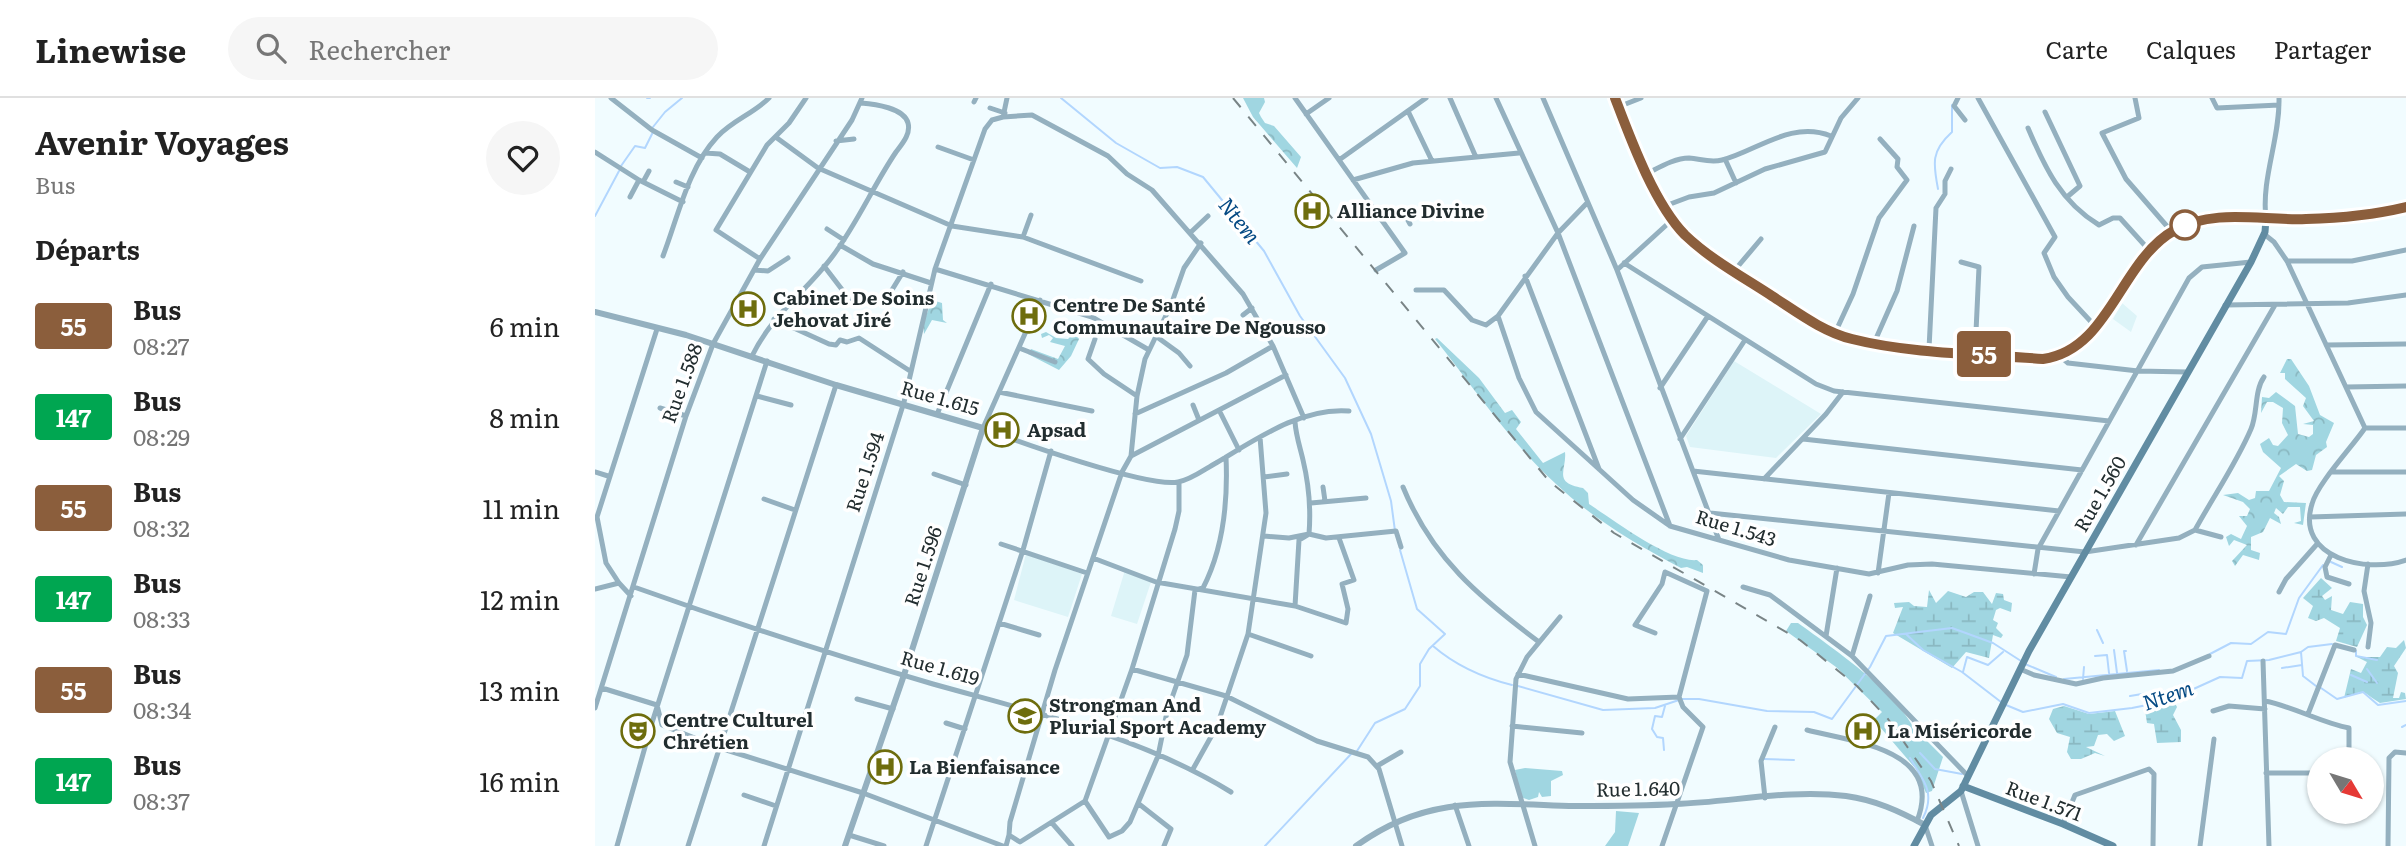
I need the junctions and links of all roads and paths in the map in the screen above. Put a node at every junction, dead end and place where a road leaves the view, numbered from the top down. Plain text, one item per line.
1 (611, 98) edge
2 (625, 98) edge
3 (769, 98) edge
4 (806, 98) edge
5 (1007, 98) edge
6 (1294, 98) edge
7 (1329, 98) edge
8 (1426, 98) edge
9 (1450, 98) edge
10 (1496, 98) edge
11 (1543, 98) edge
12 (1615, 98) edge
13 (1641, 98) edge
14 (1858, 98) edge
15 (1958, 98) edge
16 (1979, 98) edge
17 (2135, 98) edge
18 (2212, 98) edge
19 (861, 100) edge
20 (2279, 101) edge
21 (620, 106) junction
22 (1618, 107) junction
23 (990, 108) dead end
24 (1408, 111) junction
25 (2045, 112) dead end
26 (1306, 114) junction
27 (1004, 115) junction
28 (1965, 120) dead end
29 (2028, 128) dead end
30 (1831, 136) junction
31 (776, 138) junction
32 (854, 139) dead end
33 (1880, 139) dead end
34 (836, 141) junction
35 (938, 147) dead end
36 (595, 152) edge
37 (1519, 153) junction
38 (1475, 155) junction
39 (703, 156) junction
40 (1725, 159) junction
41 (974, 160) junction
42 (1339, 160) junction
43 (1432, 161) junction
44 (818, 169) junction
45 (1951, 169) dead end
46 (649, 171) dead end
47 (750, 172) junction
48 (1648, 173) junction
49 (1353, 180) junction
50 (641, 181) junction
51 (676, 182) dead end
52 (1736, 183) junction
53 (688, 187) junction
54 (871, 190) junction
55 (630, 197) dead end
56 (2067, 197) junction
57 (683, 202) junction
58 (1587, 203) junction
59 (1665, 206) junction
60 (2406, 207) edge
61 (1031, 215) dead end
62 (1208, 216) dead end
63 (1377, 217) junction
64 (667, 219) dead end
65 (1672, 219) junction
66 (2266, 219) junction
67 (676, 224) junction
68 (1410, 224) dead end
69 (952, 226) junction
70 (1914, 226) dead end
71 (827, 229) dead end
72 (1191, 232) junction
73 (2172, 232) junction
74 (1558, 233) junction
75 (2264, 234) junction
76 (1023, 237) junction
77 (1761, 239) dead end
78 (842, 242) junction
79 (1201, 243) junction
80 (2149, 250) junction
81 (2406, 250) edge
82 (663, 256) dead end
83 (788, 258) dead end
84 (760, 259) junction
85 (2287, 261) junction
86 (1961, 262) dead end
87 (2251, 262) junction
88 (1625, 263) junction
89 (824, 266) junction
90 (935, 269) junction
91 (754, 270) junction
92 (1376, 270) dead end
93 (1617, 270) junction
94 (1734, 271) junction
95 (902, 272) junction
96 (1525, 276) junction
97 (1141, 281) dead end
98 (931, 282) junction
99 (991, 284) junction
100 (1416, 290) dead end
101 (2406, 295) edge
102 (887, 298) dead end
103 (850, 300) dead end
104 (1040, 300) junction
105 (2225, 305) junction
106 (2274, 305) junction
107 (2306, 305) junction
108 (1252, 308) junction
109 (595, 312) edge
110 (1243, 315) dead end
111 (1498, 316) junction
112 (1708, 316) junction
113 (774, 319) junction
114 (2095, 326) junction
115 (657, 329) junction
116 (1835, 333) junction
117 (1157, 337) junction
118 (1095, 339) dead end
119 (1745, 340) junction
120 (1874, 343) junction
121 (713, 344) junction
122 (2406, 344) edge
123 (2326, 345) junction
124 (1273, 346) junction
125 (1019, 348) junction
126 (1929, 349) junction
127 (1149, 350) junction
128 (1975, 354) junction
129 (752, 356) junction
130 (2061, 357) junction
131 (767, 361) junction
132 (1055, 362) dead end
133 (1190, 366) dead end
134 (2138, 370) junction
135 (911, 371) junction
136 (2187, 372) junction
137 (1286, 375) junction
138 (2265, 377) dead end
139 (836, 385) junction
140 (2406, 386) edge
141 (2346, 387) junction
142 (1660, 388) junction
143 (999, 392) junction
144 (1843, 392) junction
145 (757, 396) junction
146 (1137, 396) junction
147 (904, 402) junction
148 (791, 405) dead end
149 (1193, 405) dead end
150 (660, 408) dead end
151 (1219, 410) junction
152 (1092, 411) dead end
153 (1349, 411) dead end
154 (938, 412) junction
155 (1135, 414) junction
156 (686, 416) junction
157 (1304, 418) junction
158 (1199, 421) junction
159 (2109, 421) junction
160 (1296, 422) junction
161 (983, 428) junction
162 (2365, 428) junction
163 (2406, 428) edge
164 (1260, 437) junction
165 (1803, 439) junction
166 (1679, 440) junction
167 (1239, 450) junction
168 (1051, 452) junction
169 (1132, 456) junction
170 (1226, 457) junction
171 (1599, 470) junction
172 (2082, 470) junction
173 (1693, 471) junction
174 (595, 472) edge
175 (1122, 472) junction
176 (2333, 472) junction
177 (2406, 472) edge
178 (934, 474) dead end
179 (1287, 474) dead end
180 (608, 476) junction
181 (1264, 477) junction
182 (1764, 479) junction
183 (1179, 482) junction
184 (966, 485) junction
185 (1403, 486) dead end
186 (1323, 487) dead end
187 (1889, 493) junction
188 (1366, 498) dead end
189 (764, 499) dead end
190 (1325, 501) junction
191 (1311, 503) junction
192 (795, 510) junction
193 (2059, 511) junction
194 (1710, 513) junction
195 (2406, 514) edge
196 (2310, 517) junction
197 (1670, 526) junction
198 (2195, 530) junction
199 (596, 532) edge
200 (1886, 533) junction
201 (1309, 534) junction
202 (1264, 536) junction
203 (2221, 537) dead end
204 (1339, 538) junction
205 (1719, 541) junction
206 (2318, 543) junction
207 (1000, 544) dead end
208 (2136, 545) junction
209 (1401, 547) dead end
210 (2038, 549) junction
211 (1023, 550) junction
212 (2085, 552) junction
213 (2331, 555) junction
214 (1093, 558) junction
215 (2406, 560) edge
216 (2368, 564) junction
217 (1837, 568) junction
218 (1087, 573) junction
219 (1878, 573) junction
220 (2034, 574) junction
221 (2071, 577) junction
222 (1156, 582) junction
223 (619, 583) junction
224 (2349, 583) dead end
225 (634, 587) junction
226 (1743, 587) dead end
227 (595, 589) edge
228 (1195, 590) junction
229 (2279, 592) dead end
230 (631, 596) junction
231 (1870, 596) dead end
232 (1253, 600) junction
233 (1295, 606) junction
234 (688, 607) junction
235 (1560, 617) dead end
236 (999, 623) junction
237 (759, 628) junction
238 (1655, 633) dead end
239 (1248, 634) junction
240 (1039, 635) dead end
241 (1826, 636) junction
242 (1539, 642) junction
243 (2368, 647) dead end
244 (826, 649) junction
245 (2354, 650) dead end
246 (1311, 656) dead end
247 (1852, 656) junction
248 (2209, 656) dead end
249 (2263, 661) dead end
250 (2020, 668) junction
251 (1132, 669) junction
252 (1518, 674) junction
253 (904, 675) junction
254 (1179, 683) junction
255 (602, 688) junction
256 (977, 694) junction
257 (1226, 696) junction
258 (857, 699) dead end
259 (1679, 699) junction
260 (2265, 701) junction
261 (596, 704) edge
262 (657, 705) junction
263 (893, 709) junction
264 (2265, 709) junction
265 (2213, 711) dead end
266 (2308, 713) junction
267 (1041, 715) junction
268 (946, 723) dead end
269 (1511, 726) junction
270 (1775, 727) dead end
271 (965, 729) junction
272 (1807, 730) dead end
273 (1582, 733) dead end
274 (1108, 738) junction
275 (2214, 739) dead end
276 (2349, 747) edge
277 (720, 748) junction
278 (1401, 752) dead end
279 (2406, 753) edge
280 (1158, 756) junction
281 (1377, 766) junction
282 (1193, 769) junction
283 (787, 770) junction
284 (2266, 773) junction
285 (2307, 773) edge
286 (1968, 776) junction
287 (1962, 789) junction
288 (1231, 792) dead end
289 (863, 793) junction
290 (744, 795) dead end
291 (1765, 798) junction
292 (1085, 801) junction
293 (1521, 802) junction
294 (1139, 804) junction
295 (1676, 804) junction
296 (1455, 805) junction
297 (776, 806) junction
298 (935, 819) junction
299 (1052, 823) junction
300 (1395, 823) junction
301 (1921, 823) junction
302 (2063, 824) junction
303 (849, 835) junction
304 (1009, 835) junction
305 (1022, 844) edge
306 (617, 846) edge
307 (688, 846) edge
308 (764, 846) edge
309 (845, 846) edge
310 (884, 846) edge
311 (926, 846) edge
312 (1004, 846) edge
313 (1072, 846) edge
314 (1164, 846) edge
315 (1356, 846) edge
316 (1402, 846) edge
317 (1469, 846) edge
318 (1535, 846) edge
319 (1662, 846) edge
320 (1914, 846) edge
321 (1932, 846) edge
322 (1978, 846) edge
323 (2113, 846) edge
324 (2153, 846) edge
325 (2200, 846) edge
326 (2269, 846) edge
327 (2388, 846) edge

1 - 21 street
2 - 21 street
3 - 39 street
4 - 31 street
5 - 27 street
6 - 26 street
7 - 26 street
8 - 24 street
9 - 38 street
10 - 37 street
11 - 58 street
12 - 22 main road
13 - 22 street
14 - 30 street
15 - 28 street
16 - 114 street
17 - 73 street
18 - 20 street
19 - 34 street, Rue 1.588
19 - 54 street
20 - 66 street
21 - 39 street
22 - 48 main road
23 - 27 street
24 - 42 street
24 - 43 street
25 - 56 street
26 - 42 street
27 - 41 street, Rue 1.594
27 - 72 street
29 - 56 street
30 - 40 street
30 - 52 street
31 - 44 street
31 - 47 street
32 - 34 street
33 - 116 street
34 - 44 street, Rue 1.588
35 - 41 street
36 - 50 street
37 - 38 street
37 - 74 street
38 - 43 street
39 - 47 street
39 - 53 street
40 - 48 street
40 - 52 street
41 - 69 street, Rue 1.594
42 - 49 street
43 - 49 street
44 - 54 street
44 - 84 street, Rue 1.588
45 - 126 street
46 - 50 street
47 - 84 street
48 - 59 main road
49 - 63 street
50 - 55 street
50 - 57 street
51 - 53 street
52 - 59 street
53 - 57 street
54 - 69 street
54 - 78 street
56 - 80 street
57 - 67 street
58 - 74 street
58 - 93 street
59 - 65 main road
60 - 66 main road
61 - 76 street
62 - 72 street
63 - 68 street
63 - 92 street
64 - 67 street
65 - 88 street
65 - 94 main road
66 - 73 main road
66 - 75 main road, Rue 1.560
67 - 82 street
69 - 76 street
69 - 90 street, Rue 1.594
70 - 120 street
71 - 78 street
72 - 79 street
73 - 80 main road
74 - 96 street
74 - 197 street
75 - 85 street
75 - 87 main road, Rue 1.560
76 - 97 street
77 - 94 street
78 - 89 street
78 - 95 street
79 - 108 street
79 - 117 street
80 - 114 main road
81 - 85 street
83 - 91 street
84 - 91 street, Rue 1.588
85 - 107 street
86 - 128 street
87 - 105 main road, Rue 1.560
87 - 134 street
88 - 93 street
88 - 112 street
89 - 103 street
89 - 113 street
90 - 98 street, Rue 1.594
90 - 99 street
91 - 121 street, Rue 1.588
93 - 142 street
94 - 116 main road
95 - 98 street
95 - 102 street
96 - 111 street
96 - 171 street
98 - 135 street, Rue 1.594
99 - 104 street
99 - 154 street
100 - 111 street
101 - 107 street
104 - 125 street, Rue 1.596
104 - 127 street
105 - 106 street
105 - 136 main road, Rue 1.560
106 - 107 street
106 - 208 street
107 - 123 street
108 - 110 street
108 - 124 street
109 - 115 street, Rue 1.615
111 - 171 street, Rue 1.543
112 - 119 street
112 - 142 street
113 - 129 street
113 - 135 street
114 - 130 main road
115 - 121 street, Rue 1.615
115 - 180 street
116 - 120 main road
117 - 127 street
117 - 133 street
118 - 146 street
119 - 144 street
119 - 166 street
120 - 126 main road
121 - 129 street, Rue 1.615
121 - 156 street, Rue 1.588
122 - 123 street
123 - 141 street
124 - 137 street
124 - 155 street
125 - 132 street
125 - 143 street, Rue 1.596
126 - 128 main road
127 - 146 street
128 - 130 main road
129 - 131 street, Rue 1.615
130 - 134 street
131 - 139 street, Rue 1.615
131 - 145 street
134 - 136 street
134 - 159 street
135 - 147 street, Rue 1.594
136 - 212 main road, Rue 1.560
137 - 151 street
137 - 157 street
138 - 198 street
139 - 147 street, Rue 1.615
139 - 192 street
140 - 141 street
141 - 162 street
142 - 166 street
143 - 152 street
143 - 161 street, Rue 1.596
144 - 159 street
144 - 165 street
145 - 148 street
145 - 234 street
146 - 155 street
147 - 154 street, Rue 1.615
147 - 244 street, Rue 1.594
149 - 158 street
150 - 156 street
151 - 158 street
151 - 167 street
153 - 157 street
154 - 161 street, Rue 1.615
155 - 169 street
156 - 225 street, Rue 1.588
157 - 160 street
158 - 169 street
159 - 172 street
160 - 164 street
160 - 191 street
161 - 168 street, Rue 1.615
161 - 184 street, Rue 1.596
162 - 163 street
162 - 176 street
164 - 167 street
164 - 181 street
165 - 172 street
165 - 182 street
166 - 173 street
167 - 170 street
168 - 175 street, Rue 1.615
168 - 211 street
169 - 175 street
170 - 183 street
170 - 228 street
171 - 197 street, Rue 1.543
172 - 193 street
173 - 182 street
173 - 194 street
174 - 180 street
175 - 183 street, Rue 1.615
175 - 214 street
176 - 177 street
176 - 196 street
178 - 184 street
179 - 181 street
180 - 199 street
181 - 202 street
182 - 187 street
183 - 222 street
184 - 253 street, Rue 1.596
185 - 242 street
186 - 190 street
187 - 193 street
187 - 200 street
188 - 190 street
189 - 192 street
190 - 191 street
191 - 201 street
192 - 237 street
193 - 210 street
194 - 200 street
194 - 205 street
195 - 196 street
196 - 206 street
197 - 205 street, Rue 1.543
198 - 203 street
198 - 208 street
199 - 223 street
200 - 210 street
200 - 219 street
201 - 202 street
201 - 204 street
201 - 233 street
202 - 232 street
204 - 209 street
204 - 233 street
205 - 217 street, Rue 1.543
206 - 213 street
206 - 229 street
207 - 211 street
208 - 212 street
210 - 212 street
210 - 220 street
211 - 218 street
211 - 236 street
212 - 221 main road, Rue 1.560
213 - 216 street
213 - 224 street
214 - 218 street
214 - 222 street
215 - 216 street
216 - 243 street
217 - 219 street, Rue 1.543
217 - 241 street
218 - 267 street
219 - 220 street, Rue 1.543
220 - 221 street, Rue 1.543
221 - 250 main road, Rue 1.560
222 - 228 street
222 - 251 street
223 - 227 street
223 - 230 street
225 - 230 street, Rue 1.588
225 - 234 street, Rue 1.619
226 - 241 street
228 - 232 street
228 - 254 street
230 - 255 street, Rue 1.588
231 - 247 street
232 - 233 street
232 - 239 street
234 - 237 street, Rue 1.619
234 - 262 street
235 - 242 street
236 - 240 street
236 - 256 street
237 - 244 street, Rue 1.619
237 - 277 street
238 - 259 street
239 - 246 street
239 - 257 street
241 - 247 street
242 - 252 street
244 - 253 street, Rue 1.619
244 - 283 street, Rue 1.594
245 - 266 street
247 - 286 street
248 - 250 street
249 - 260 street
250 - 286 main road, Rue 1.560
251 - 254 street
251 - 274 street
252 - 259 street
252 - 269 street
253 - 256 street, Rue 1.619
253 - 263 street, Rue 1.596
254 - 257 street
254 - 280 street
255 - 261 street, Rue 1.588
255 - 262 street
256 - 267 street, Rue 1.619
256 - 271 street
257 - 281 street
257 - 282 street
258 - 263 street
259 - 295 street
260 - 264 street
260 - 266 street
262 - 277 street
262 - 306 street
263 - 289 street, Rue 1.596
264 - 265 street
264 - 284 street
266 - 276 street
267 - 274 street, Rue 1.619
267 - 304 street
268 - 271 street
269 - 273 street
269 - 293 street
270 - 291 street
271 - 298 street
272 - 301 street
274 - 280 street, Rue 1.619
274 - 292 street
275 - 325 street
277 - 283 street
277 - 307 street
278 - 281 street
279 - 327 street
280 - 282 street, Rue 1.619
280 - 294 street
281 - 300 street
282 - 288 street, Rue 1.619
283 - 289 street
283 - 297 street, Rue 1.594
284 - 285 street
284 - 326 street
286 - 287 main road, Rue 1.560
287 - 301 main road
287 - 302 main road, Rue 1.571
287 - 322 street
289 - 298 street
289 - 303 street, Rue 1.596
290 - 297 street
291 - 295 street, Rue 1.640
291 - 301 street, Rue 1.640
292 - 294 street
292 - 299 street
293 - 295 street, Rue 1.640
293 - 296 street, Rue 1.640
293 - 318 street
294 - 314 street
295 - 319 street
296 - 300 street, Rue 1.640
296 - 317 street
297 - 308 street, Rue 1.594
298 - 311 street
298 - 312 street
299 - 305 street
299 - 313 street
300 - 315 street, Rue 1.640
300 - 316 street
301 - 320 main road
301 - 321 street
302 - 323 main road, Rue 1.571
302 - 324 street
303 - 309 street, Rue 1.596
303 - 310 street
304 - 305 street
304 - 312 street

